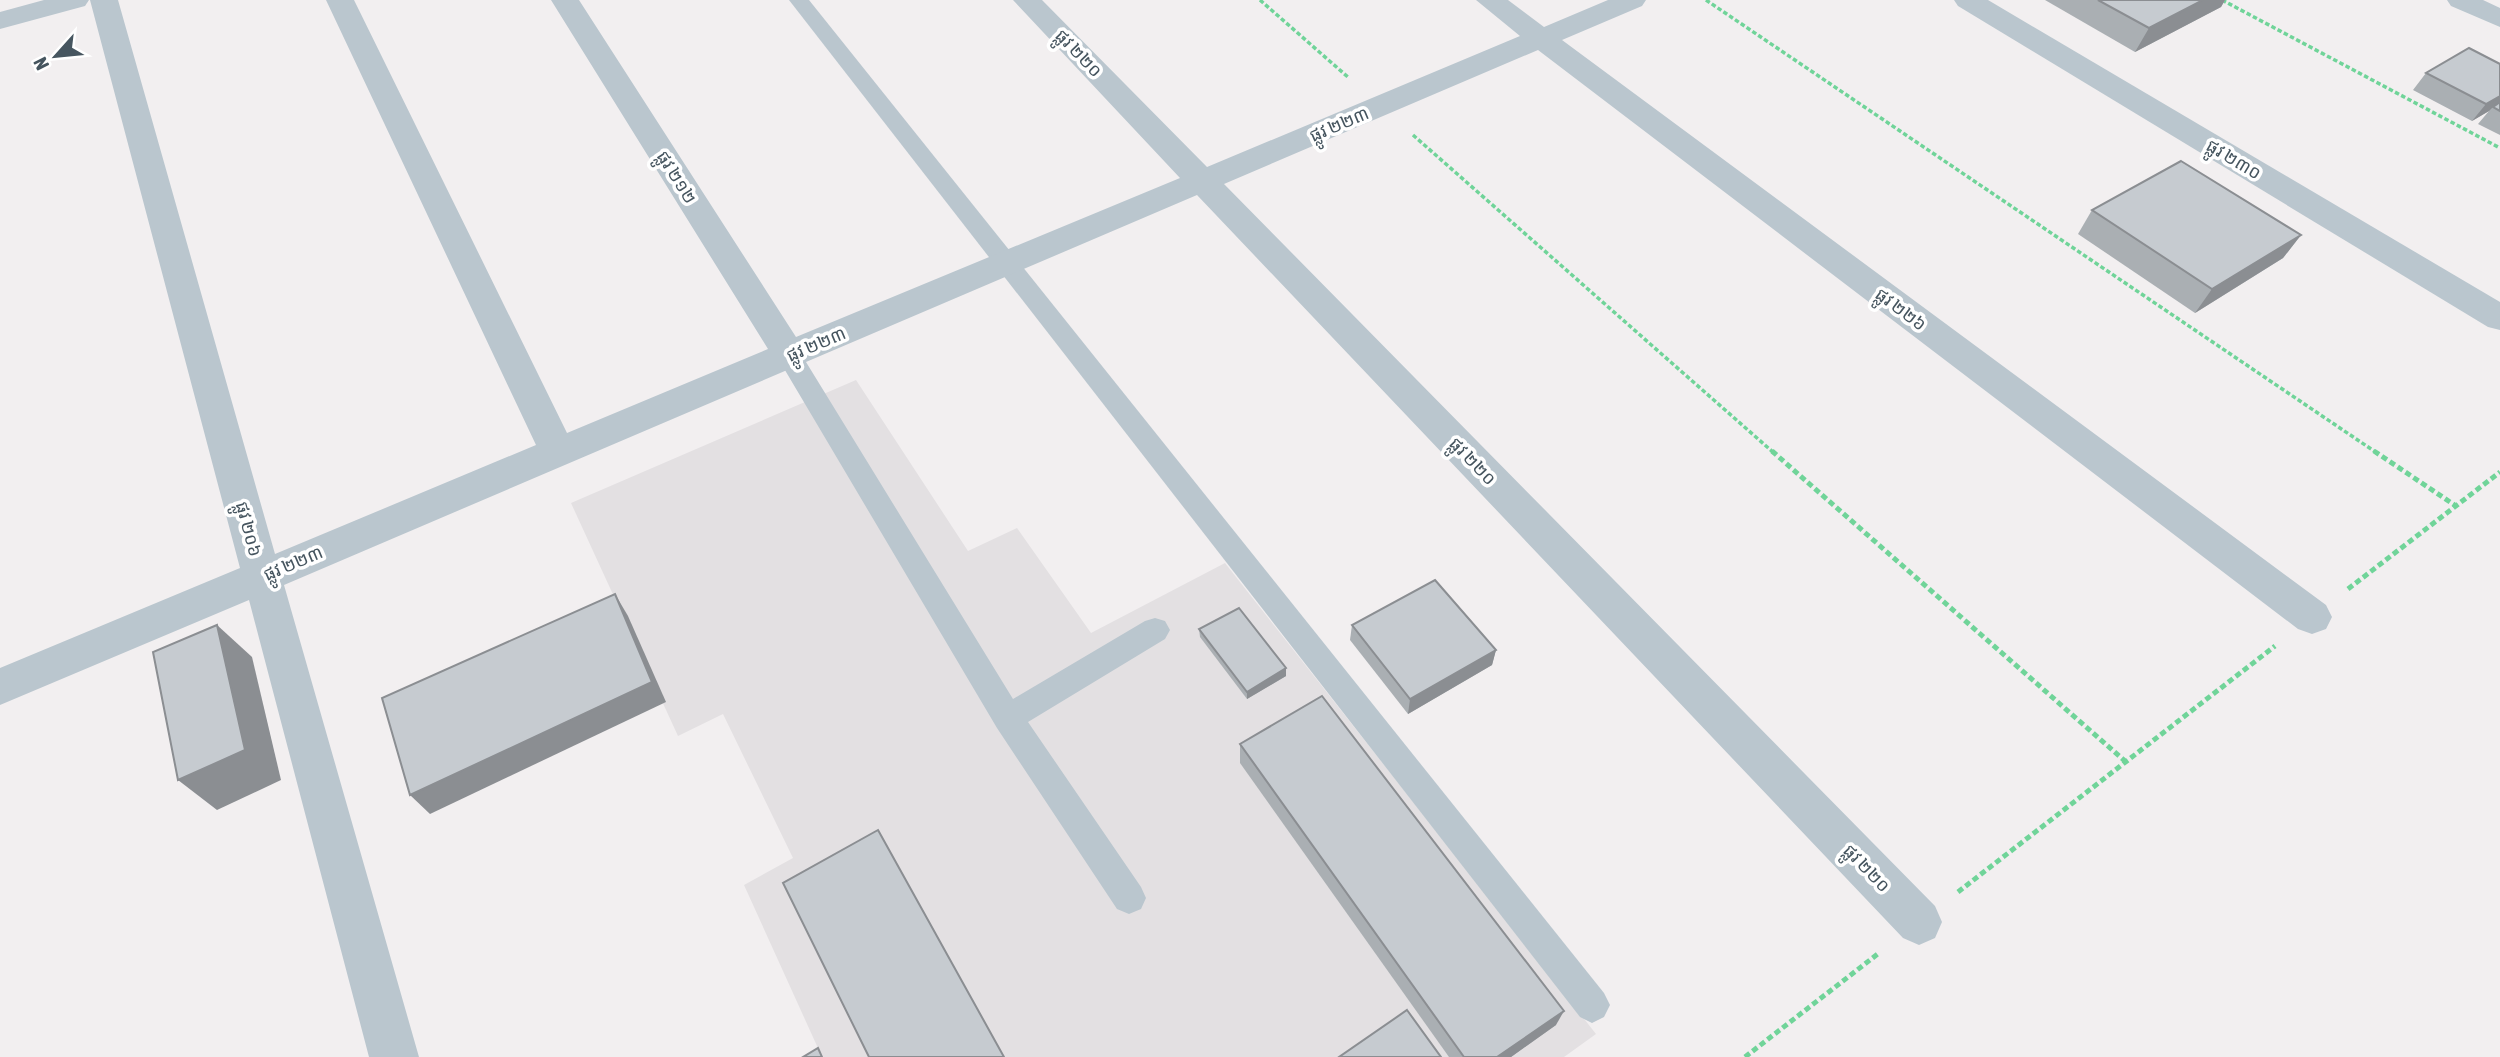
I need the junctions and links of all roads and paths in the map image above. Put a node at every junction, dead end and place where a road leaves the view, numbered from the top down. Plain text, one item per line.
1 (75, 0) edge
2 (104, 0) edge
3 (340, 0) edge
4 (565, 0) edge
5 (799, 0) edge
6 (1027, 0) edge
7 (1260, 0) edge
8 (1490, 0) edge
9 (1632, 0) edge
10 (1706, 0) edge
11 (1968, 0) edge
12 (2222, 0) edge
13 (2461, 0) edge
14 (2500, 19) edge
15 (0, 21) edge
16 (1541, 38) junction
17 (1381, 106) junction
18 (2500, 148) edge
19 (1203, 181) junction
20 (1007, 263) junction
21 (2500, 318) edge
22 (789, 355) junction
23 (558, 452) junction
24 (2500, 472) edge
25 (2456, 506) junction
26 (262, 577) junction
27 (2312, 617) junction
28 (1155, 630) dead end
29 (0, 687) edge
30 (1008, 718) junction
31 (2126, 762) junction
32 (1129, 898) dead end
33 (1919, 922) junction
34 (1592, 1006) dead end
35 (394, 1057) edge
36 (1745, 1057) edge

1 - 15 street
2 - 26 street, ផ្លូវ ២០៦
3 - 23 street
4 - 22 street, ផ្លូវ ២១២
5 - 20 lane
6 - 19 street, ផ្លូវ ២២០
7 - 17 path
8 - 16 street, ផ្លូវ ២២៦
9 - 16 street, ផ្លូវ ២២៣
10 - 25 path
11 - 21 street, ផ្លូវ ២៣០
12 - 18 path
13 - 14 street
16 - 17 street, ផ្លូវ ២២៣
16 - 27 street, ផ្លូវ ២២៦
17 - 19 street, ផ្លូវ ២២៣
17 - 31 path
19 - 20 street, ផ្លូវ ២២៣
19 - 33 street, ផ្លូវ ២២០
20 - 22 street, ផ្លូវ ២២៣
20 - 34 lane
22 - 23 street, ផ្លូវ ២២៣
22 - 30 lane
23 - 26 street, ផ្លូវ ២២៣
24 - 25 path
25 - 27 path
26 - 29 street, ផ្លូវ ២២៣
26 - 35 street, ផ្លូវ ២០៦
27 - 31 path
28 - 30 lane
30 - 32 lane
31 - 33 path
33 - 36 path

